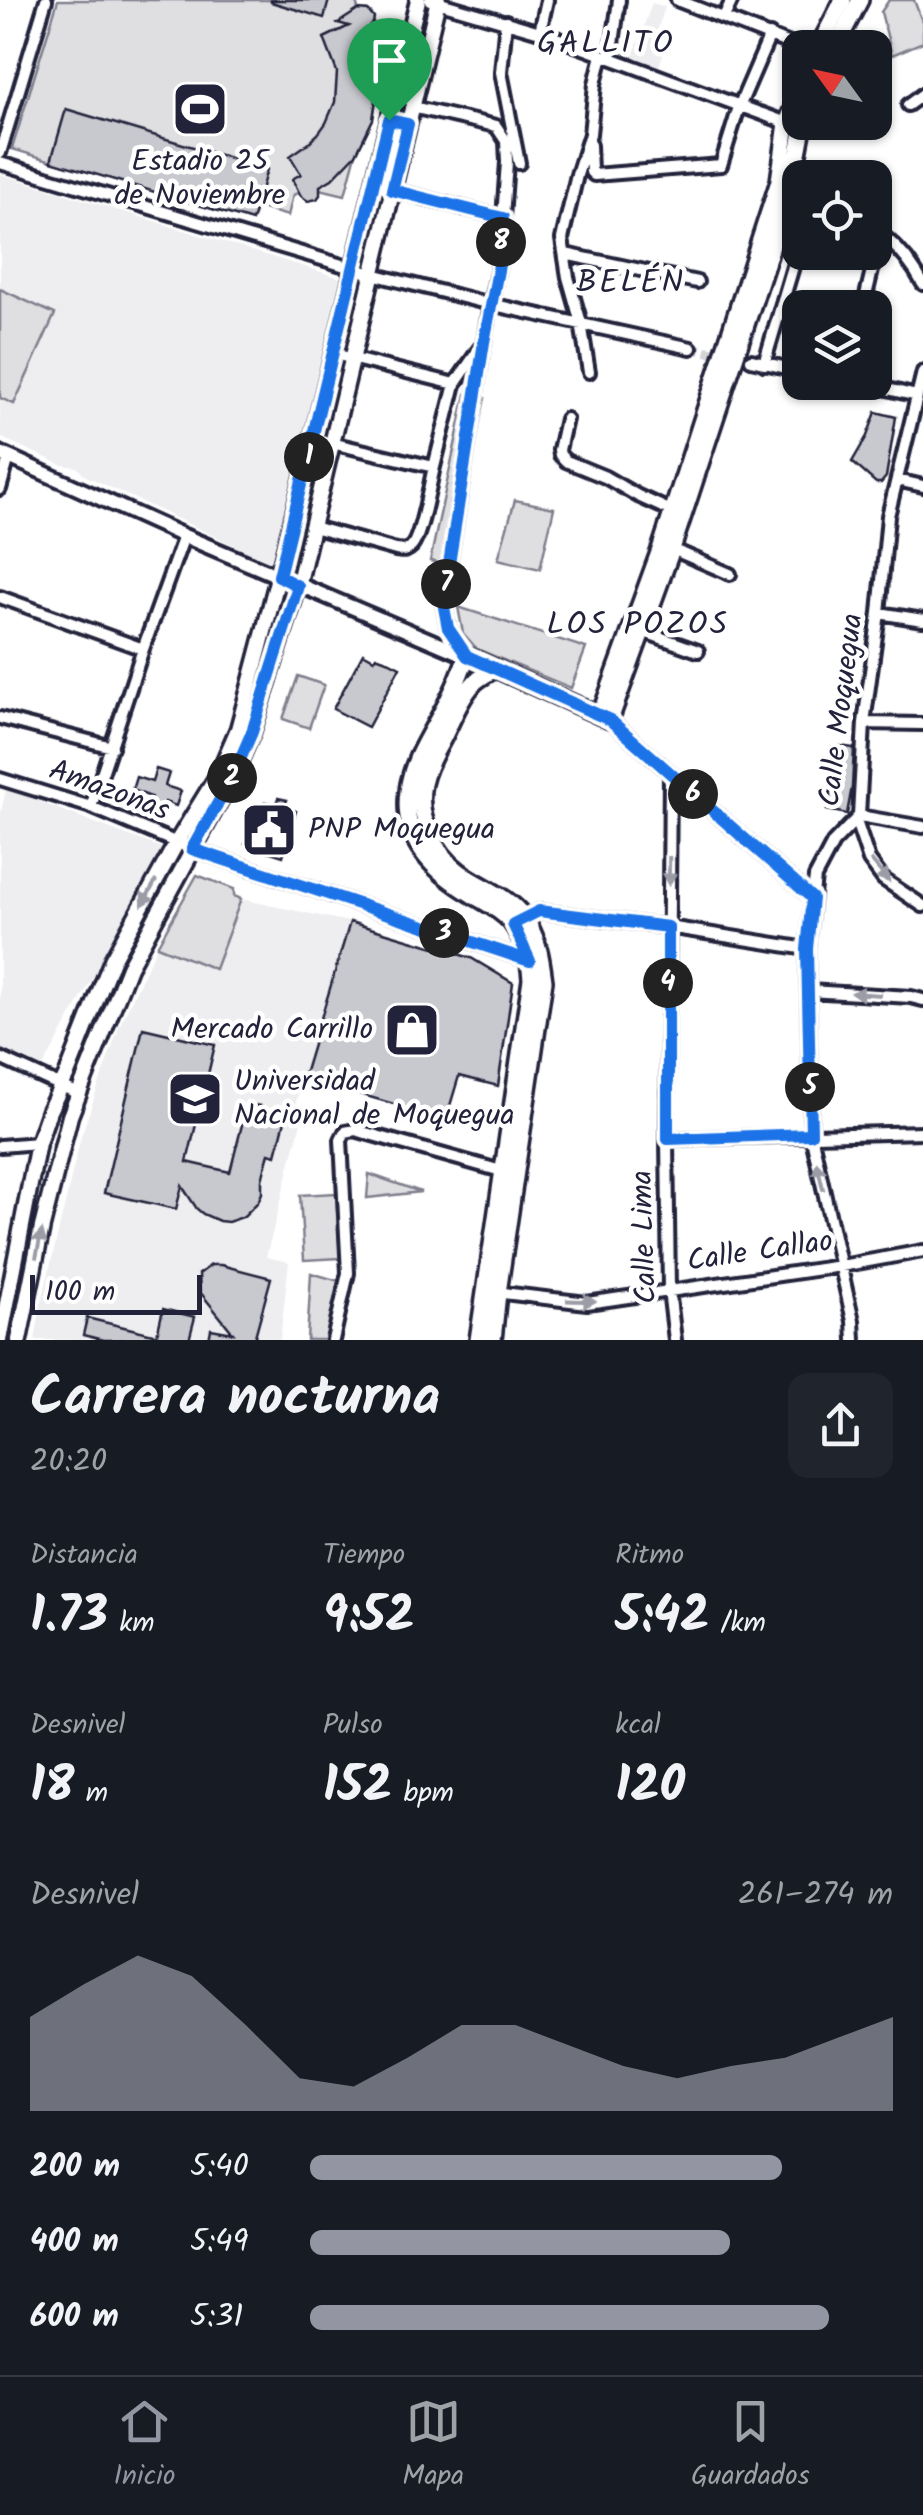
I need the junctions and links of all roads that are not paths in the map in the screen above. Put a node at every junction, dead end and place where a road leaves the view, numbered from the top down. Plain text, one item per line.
1 (46, 0) edge
2 (418, 0) edge
3 (547, 0) edge
4 (619, 0) edge
5 (677, 0) edge
6 (732, 0) edge
7 (843, 0) edge
8 (860, 0) edge
9 (435, 1) edge
10 (724, 17) junction
11 (506, 20) junction
12 (827, 30) edge
13 (844, 30) edge
14 (540, 32) junction
15 (770, 35) junction
16 (782, 40) edge
17 (607, 56) junction
18 (923, 94) edge
19 (908, 105) dead end
20 (412, 107) junction
21 (739, 107) junction
22 (389, 120) junction
23 (782, 120) edge
24 (408, 124) junction
25 (590, 134) junction
26 (0, 153) edge
27 (0, 163) edge
28 (520, 163) dead end
29 (373, 185) junction
30 (392, 190) junction
31 (782, 208) edge
32 (503, 218) junction
33 (892, 242) edge
34 (565, 254) junction
35 (352, 268) junction
36 (792, 270) edge
37 (372, 274) junction
38 (697, 282) dead end
39 (923, 284) edge
40 (490, 304) junction
41 (580, 323) junction
42 (484, 342) junction
43 (691, 348) tunnel mouth
44 (334, 354) junction
45 (352, 358) junction
46 (751, 360) tunnel mouth
47 (764, 364) junction
48 (782, 368) edge
49 (588, 372) dead end
50 (923, 372) edge
51 (456, 384) junction
52 (892, 386) edge
53 (920, 389) edge
54 (566, 419) dead end
55 (314, 439) junction
56 (333, 443) junction
57 (4, 455) edge
58 (434, 467) junction
59 (897, 480) junction
60 (923, 486) edge
61 (0, 490) edge
62 (678, 514) junction
63 (313, 526) junction
64 (184, 536) junction
65 (672, 550) junction
66 (730, 574) dead end
67 (279, 576) junction
68 (298, 586) junction
69 (0, 597) edge
70 (878, 613) junction
71 (923, 620) edge
72 (642, 631) junction
73 (143, 649) junction
74 (698, 651) dead end
75 (467, 656) junction
76 (495, 669) junction
77 (0, 718) edge
78 (605, 718) junction
79 (864, 723) junction
80 (923, 724) edge
81 (112, 747) junction
82 (670, 773) junction
83 (0, 779) edge
84 (91, 806) junction
85 (857, 819) junction
86 (923, 826) edge
87 (177, 842) junction
88 (192, 849) junction
89 (812, 898) junction
90 (923, 906) edge
91 (519, 921) junction
92 (668, 927) junction
93 (807, 949) junction
94 (112, 960) junction
95 (535, 962) junction
96 (129, 968) junction
97 (808, 990) junction
98 (923, 1000) edge
99 (0, 1058) edge
100 (60, 1086) junction
101 (78, 1094) junction
102 (923, 1132) edge
103 (811, 1134) junction
104 (668, 1139) junction
105 (38, 1143) junction
106 (0, 1146) edge
107 (509, 1173) junction
108 (923, 1250) edge
109 (840, 1266) junction
110 (669, 1290) junction
111 (491, 1292) junction
112 (0, 1340) edge
113 (19, 1340) edge
114 (333, 1340) edge
115 (478, 1340) edge
116 (494, 1340) edge
117 (675, 1340) edge
118 (854, 1340) edge

1 - 26 street
2 - 22 main road
3 - 14 street
4 - 17 street
5 - 10 street
6 - 10 street
7 - 12 main road
8 - 13 main road
9 - 11 street
9 - 20 main road
10 - 15 street
11 - 14 street
11 - 28 street
14 - 17 street
15 - 16 street
15 - 21 street
17 - 21 street
17 - 25 street
18 - 19 street
20 - 24 main road
20 - 32 street
21 - 23 street
21 - 25 street
22 - 24 main road
22 - 29 main road
24 - 30 main road
25 - 34 street
27 - 35 street
29 - 30 street
29 - 35 main road
30 - 32 street
30 - 37 main road
31 - 62 main road
32 - 40 street
33 - 39 street
34 - 38 street
34 - 41 street
35 - 37 street
35 - 44 main road
36 - 47 street
37 - 40 street
37 - 45 main road
40 - 41 street
40 - 42 street
41 - 43 street
41 - 49 street
42 - 51 street
42 - 75 street
44 - 45 street
44 - 55 main road
45 - 51 street
45 - 56 main road
46 - 47 street
47 - 48 street
50 - 53 street, Calle Moquegua
51 - 58 street
52 - 53 street
53 - 59 street, Calle Moquegua
54 - 62 street
55 - 56 street
55 - 67 main road
56 - 58 street
56 - 63 main road
57 - 61 street
57 - 64 street
58 - 63 street
59 - 60 street
59 - 70 street, Calle Moquegua
62 - 65 main road
62 - 78 main road
63 - 68 main road
64 - 67 street
64 - 73 street
65 - 66 street
65 - 72 main road
67 - 68 street
67 - 87 main road
68 - 75 street
68 - 88 main road
69 - 73 street
70 - 71 street
70 - 79 street, Calle Moquegua
72 - 74 street
72 - 78 main road
73 - 81 street
75 - 76 main road
75 - 91 main road
76 - 78 main road
76 - 91 main road
77 - 81 street
78 - 82 street
79 - 80 street
79 - 85 street, Calle Moquegua
81 - 84 street
82 - 89 street
82 -> 92 street, Calle Lima
83 - 84 street, Amazonas
84 - 87 street, Amazonas
85 - 86 street
85 - 89 street, Calle Moquegua
85 -> 90 street
87 - 88 street, Amazonas
87 -> 94 main road
88 - 95 street, Amazonas
88 - 96 main road
89 - 93 street, Calle Moquegua
91 - 92 street
91 - 95 main road
92 - 93 street
92 - 104 street, Calle Lima
93 - 97 street, Calle Moquegua
94 - 96 main road
94 - 100 main road
95 - 107 main road
96 - 101 main road
98 -> 97 street
97 - 103 street, Calle Moquegua
99 - 100 street
100 - 101 street
100 - 105 main road
113 -> 101 main road
102 - 103 street
103 - 104 street
109 -> 103 street, Calle Moquegua
104 - 110 street, Calle Lima
105 - 106 street
105 - 112 main road
107 - 111 main road
107 - 114 street
108 - 109 street, Calle Callao
109 - 110 street, Calle Callao
109 - 118 street, Calle Moquegua
111 -> 110 street, Calle Callao
110 - 117 street, Calle Lima
111 - 115 main road
111 - 116 main road

